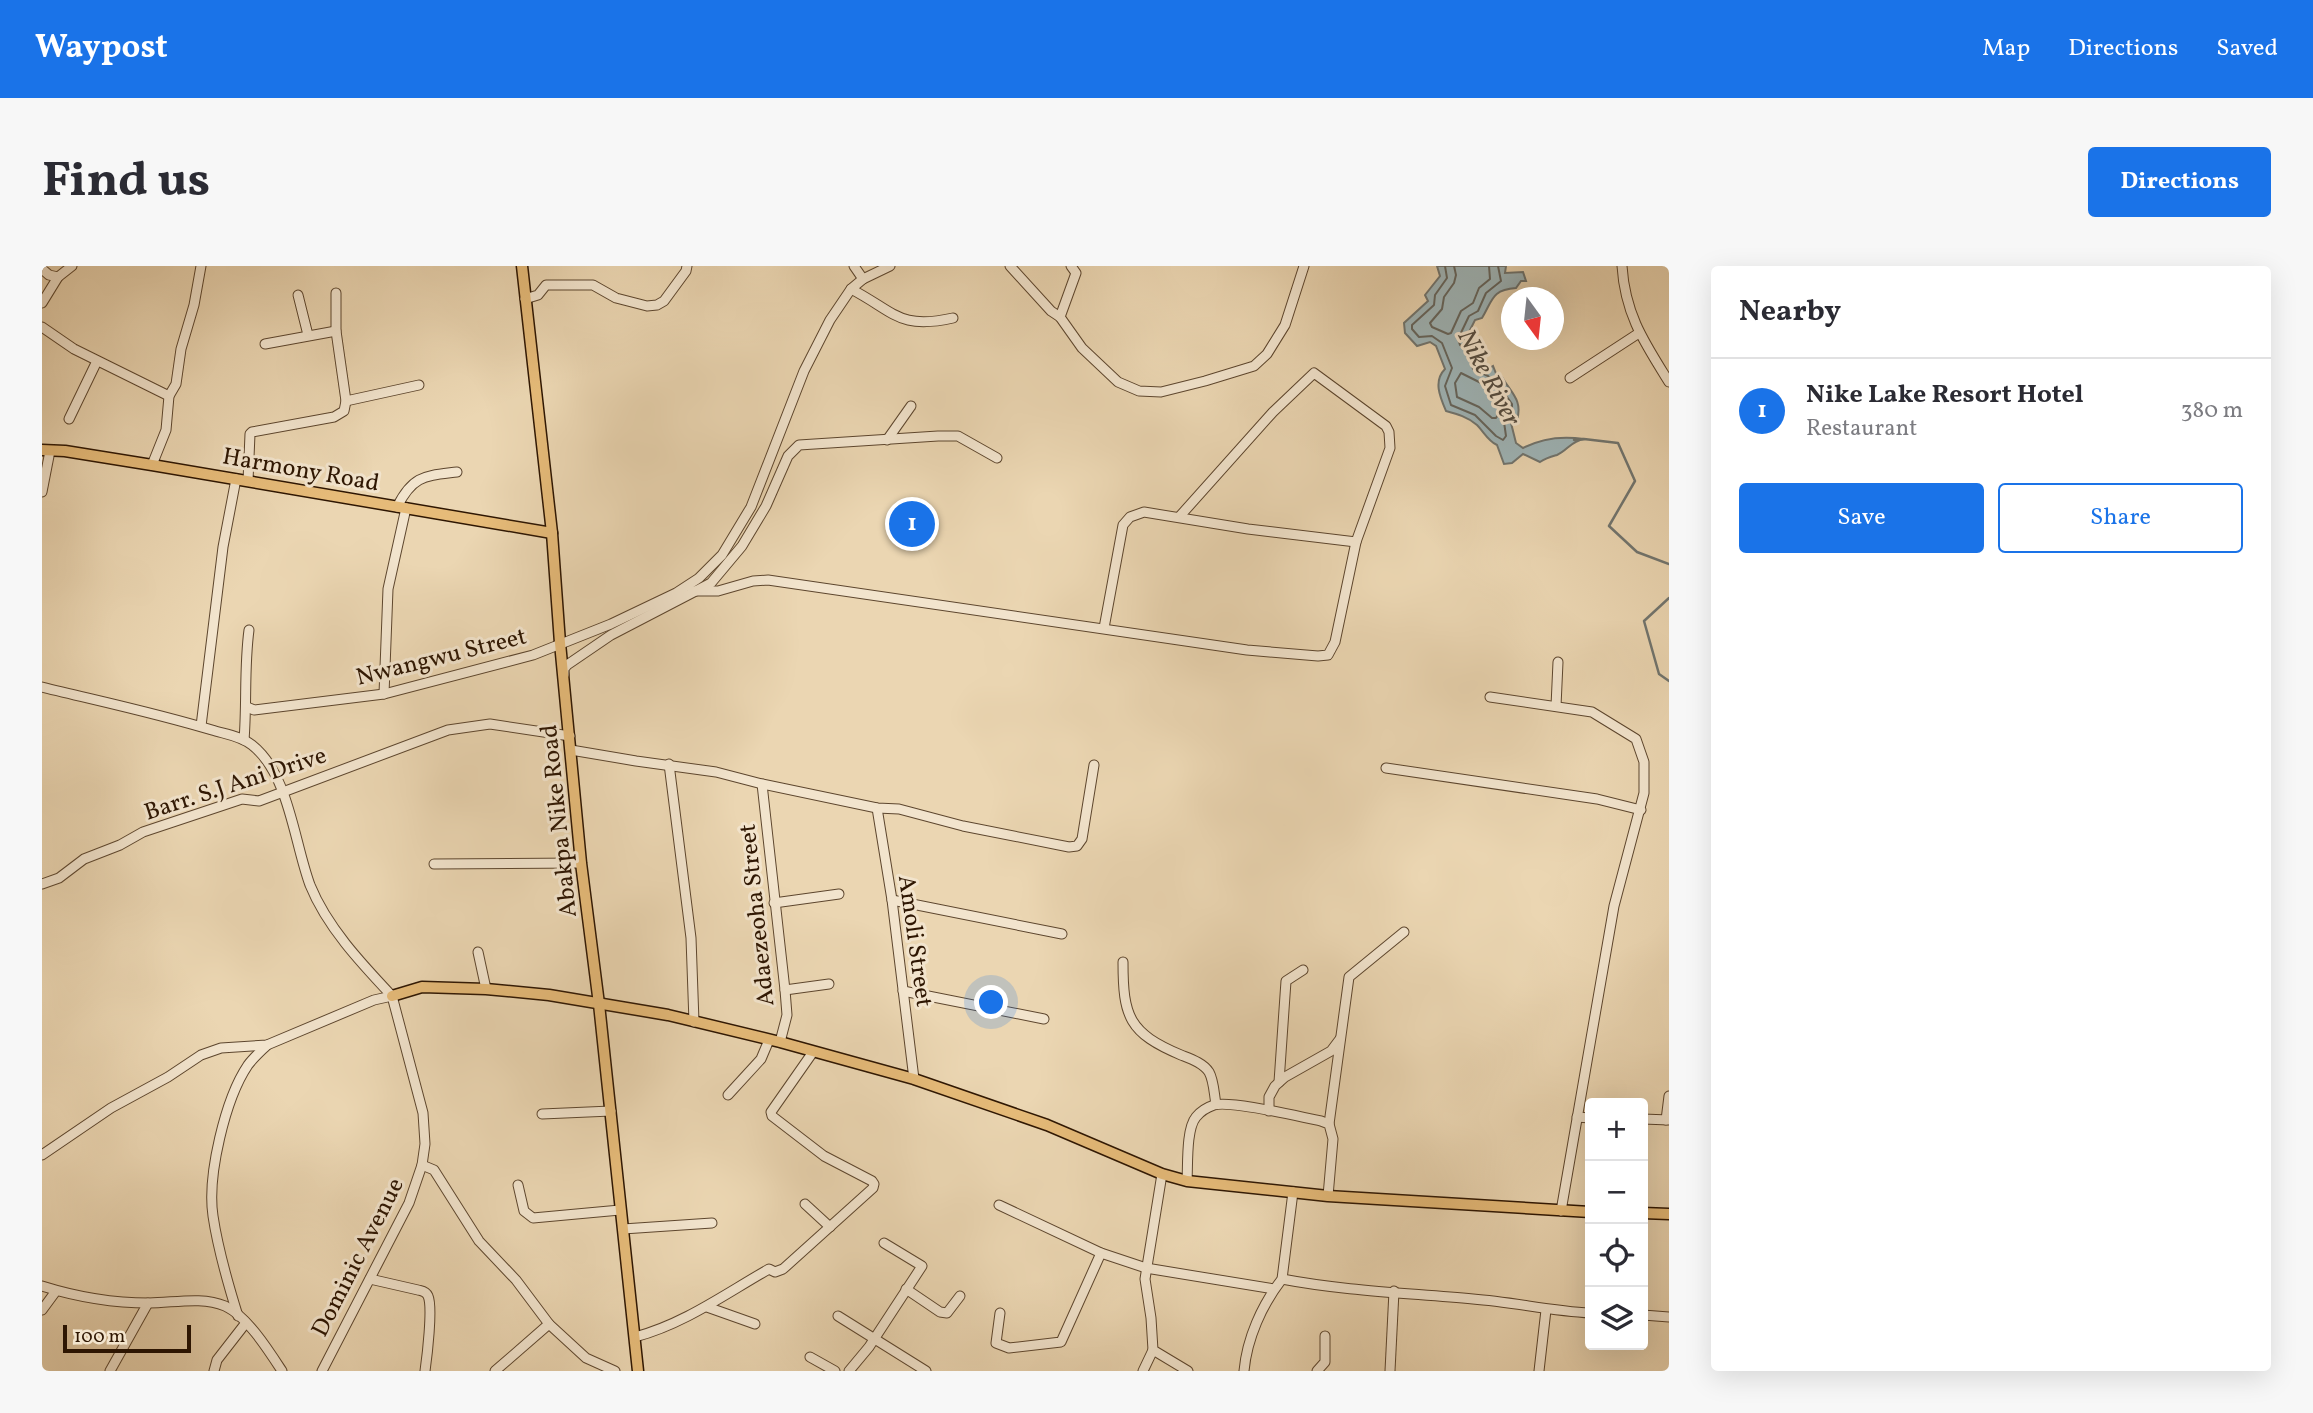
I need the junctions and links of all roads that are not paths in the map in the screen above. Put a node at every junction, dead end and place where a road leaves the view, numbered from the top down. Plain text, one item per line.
1 (72, 266) edge
2 (201, 266) edge
3 (522, 266) edge
4 (687, 266) edge
5 (854, 266) edge
6 (890, 266) edge
7 (1010, 266) edge
8 (1071, 266) edge
9 (1304, 266) edge
10 (1622, 266) edge
11 (42, 270) edge
12 (58, 277) junction
13 (863, 279) junction
14 (851, 289) junction
15 (336, 293) dead end
16 (298, 295) dead end
17 (525, 299) junction
18 (42, 303) edge
19 (1060, 317) junction
20 (953, 318) dead end
21 (42, 327) edge
22 (336, 331) junction
23 (1639, 333) junction
24 (308, 335) junction
25 (265, 344) dead end
26 (97, 360) junction
27 (1570, 378) dead end
28 (1669, 382) edge
29 (419, 385) dead end
30 (169, 396) junction
31 (346, 401) junction
32 (911, 406) dead end
33 (69, 419) dead end
34 (887, 440) junction
35 (46, 450) edge
36 (997, 458) dead end
37 (152, 465) junction
38 (457, 472) dead end
39 (236, 478) junction
40 (248, 481) junction
41 (42, 492) edge
42 (401, 507) junction
43 (1180, 516) junction
44 (552, 533) junction
45 (1356, 542) junction
46 (693, 591) junction
47 (1104, 628) junction
48 (249, 630) dead end
49 (560, 643) junction
50 (1558, 662) dead end
51 (42, 687) edge
52 (384, 694) junction
53 (1490, 698) dead end
54 (1556, 706) junction
55 (247, 707) junction
56 (201, 726) junction
57 (570, 736) junction
58 (244, 740) junction
59 (572, 750) junction
60 (669, 764) junction
61 (1094, 765) dead end
62 (1385, 768) dead end
63 (762, 784) junction
64 (281, 791) junction
65 (877, 808) junction
66 (1641, 810) junction
67 (582, 863) junction
68 (434, 864) dead end
69 (42, 884) edge
70 (839, 894) dead end
71 (892, 900) junction
72 (774, 903) junction
73 (1404, 932) dead end
74 (1062, 934) dead end
75 (478, 953) dead end
76 (1122, 962) dead end
77 (1303, 970) dead end
78 (829, 984) dead end
79 (486, 989) junction
80 (785, 990) junction
81 (903, 990) junction
82 (392, 996) junction
83 (599, 1004) junction
84 (1044, 1019) dead end
85 (694, 1022) junction
86 (1341, 1038) junction
87 (775, 1041) junction
88 (267, 1045) junction
89 (813, 1052) junction
90 (914, 1079) junction
91 (1279, 1082) junction
92 (728, 1095) dead end
93 (1669, 1096) edge
94 (1216, 1104) junction
95 (611, 1111) junction
96 (1269, 1111) junction
97 (542, 1114) dead end
98 (1577, 1117) junction
99 (1585, 1118) edge
100 (1648, 1119) edge
101 (1667, 1120) edge
102 (1329, 1124) junction
103 (42, 1155) edge
104 (422, 1165) junction
105 (1162, 1174) junction
106 (1186, 1181) junction
107 (518, 1185) dead end
108 (1293, 1192) junction
109 (1328, 1196) junction
110 (805, 1204) dead end
111 (999, 1205) dead end
112 (620, 1210) junction
113 (1561, 1211) junction
114 (1585, 1212) edge
115 (1648, 1213) edge
116 (1669, 1214) edge
117 (712, 1223) dead end
118 (830, 1227) junction
119 (622, 1229) junction
120 (884, 1244) dead end
121 (1101, 1253) junction
122 (1146, 1268) junction
123 (370, 1279) junction
124 (1282, 1279) junction
125 (42, 1286) edge
126 (906, 1289) junction
127 (1274, 1289) junction
128 (57, 1291) junction
129 (1394, 1292) junction
130 (960, 1296) dead end
131 (149, 1303) junction
132 (707, 1307) junction
133 (42, 1310) edge
134 (1546, 1310) junction
135 (1000, 1313) dead end
136 (1585, 1313) edge
137 (1648, 1315) edge
138 (838, 1316) dead end
139 (1669, 1317) edge
140 (242, 1320) junction
141 (548, 1324) junction
142 (755, 1324) dead end
143 (1325, 1336) dead end
144 (635, 1338) junction
145 (875, 1338) junction
146 (1153, 1350) junction
147 (810, 1357) dead end
148 (110, 1371) edge
149 (214, 1371) edge
150 (282, 1371) edge
151 (321, 1371) edge
152 (425, 1371) edge
153 (495, 1371) edge
154 (615, 1371) edge
155 (638, 1371) edge
156 (835, 1371) edge
157 (849, 1371) edge
158 (926, 1371) edge
159 (1143, 1371) edge
160 (1188, 1371) edge
161 (1244, 1371) edge
162 (1317, 1371) edge
163 (1390, 1371) edge
164 (1539, 1371) edge

1 - 12 street
2 - 30 street
3 - 17 main road, Abakpa Nike Road
4 - 17 street
5 - 13 street
6 - 13 street, Nwangwu Street
7 - 19 street
8 - 19 street
9 - 19 street
10 - 23 street
11 - 12 street
12 - 18 street
13 - 14 street, Nwangwu Street
14 - 20 street
14 - 49 street, Nwangwu Street
15 - 22 street
16 - 24 street
17 - 44 main road, Abakpa Nike Road
21 - 26 street
22 - 24 street
22 - 31 street
23 - 27 street
23 - 28 street
24 - 25 street
26 - 30 street
26 - 33 street
29 - 31 street
30 - 37 street
31 - 40 street
32 - 34 street
34 - 36 street
34 - 46 street
35 - 37 main road, Harmony Road
35 - 41 street
37 - 39 main road, Harmony Road
38 - 42 street
39 - 40 main road, Harmony Road
39 - 56 street
40 - 42 main road, Harmony Road
42 - 44 main road, Harmony Road
42 - 52 street
43 - 45 street
43 - 45 street
43 - 47 street
44 - 49 main road, Abakpa Nike Road
45 - 47 street
46 - 47 street
46 - 59 street
48 - 55 street
49 - 52 street, Nwangwu Street
49 - 57 main road, Abakpa Nike Road
50 - 54 street
51 - 56 street
52 - 55 street, Nwangwu Street
53 - 54 street
54 - 66 street
55 - 58 street
56 - 58 street
57 - 59 main road, Abakpa Nike Road
57 - 64 street, Barr. S.J Ani Drive
58 - 64 street
59 - 60 street
59 - 67 main road, Abakpa Nike Road
60 - 63 street
60 - 85 street
61 - 65 street
62 - 66 street
63 - 65 street
63 - 72 street, Adaezeoha Street
64 - 69 street, Barr. S.J Ani Drive
64 - 82 street
65 - 71 street, Amoli Street
66 - 98 street
67 - 68 street
67 - 83 main road, Abakpa Nike Road
70 - 72 street
71 - 74 street
71 - 81 street, Amoli Street
72 - 80 street, Adaezeoha Street
73 - 86 street
75 - 79 street
76 - 94 street
77 - 91 street
78 - 80 street
79 - 82 main road
79 - 83 main road
80 - 87 street, Adaezeoha Street
81 - 84 street
81 - 90 street, Amoli Street
82 - 88 street
82 - 104 street, Dominic Avenue
83 - 85 main road
83 - 95 main road, Abakpa Nike Road
85 - 87 main road
86 - 91 street
86 - 102 street
87 - 89 main road
87 - 92 street
88 - 103 street
88 - 140 street
89 - 90 main road
89 - 118 street
90 - 105 main road
91 - 96 street
93 - 101 street
94 - 96 street
94 - 106 street
95 - 97 street
95 - 112 main road, Abakpa Nike Road
96 - 102 street
98 - 99 street
98 - 113 street
100 - 101 street
102 - 109 street
104 - 123 street, Dominic Avenue
104 - 141 street
105 - 106 main road
105 - 122 street
106 - 108 main road
107 - 112 street
108 - 109 main road
108 - 124 street
109 - 113 main road
110 - 118 street
111 - 121 street
112 - 119 main road, Abakpa Nike Road
113 - 114 main road
115 - 116 main road
117 - 119 street
118 - 132 street
119 - 144 main road, Abakpa Nike Road
120 - 126 street
121 - 122 street
121 - 135 street
122 - 127 street
122 - 146 street
123 - 151 street, Dominic Avenue
123 - 152 street
124 - 127 street
124 - 129 street
125 - 128 street
126 - 130 street
126 - 145 street
127 - 161 street
128 - 131 street
128 - 133 street
129 - 134 street
129 - 163 street
131 - 140 street
131 - 148 street
132 - 142 street
132 - 144 street
134 - 136 street
134 - 164 street
137 - 139 street
138 - 145 street
140 - 149 street
140 - 150 street
141 - 153 street
141 - 154 street
143 - 162 street
144 - 155 main road, Abakpa Nike Road
145 - 157 street
145 - 158 street
146 - 159 street
146 - 160 street
147 - 156 street

